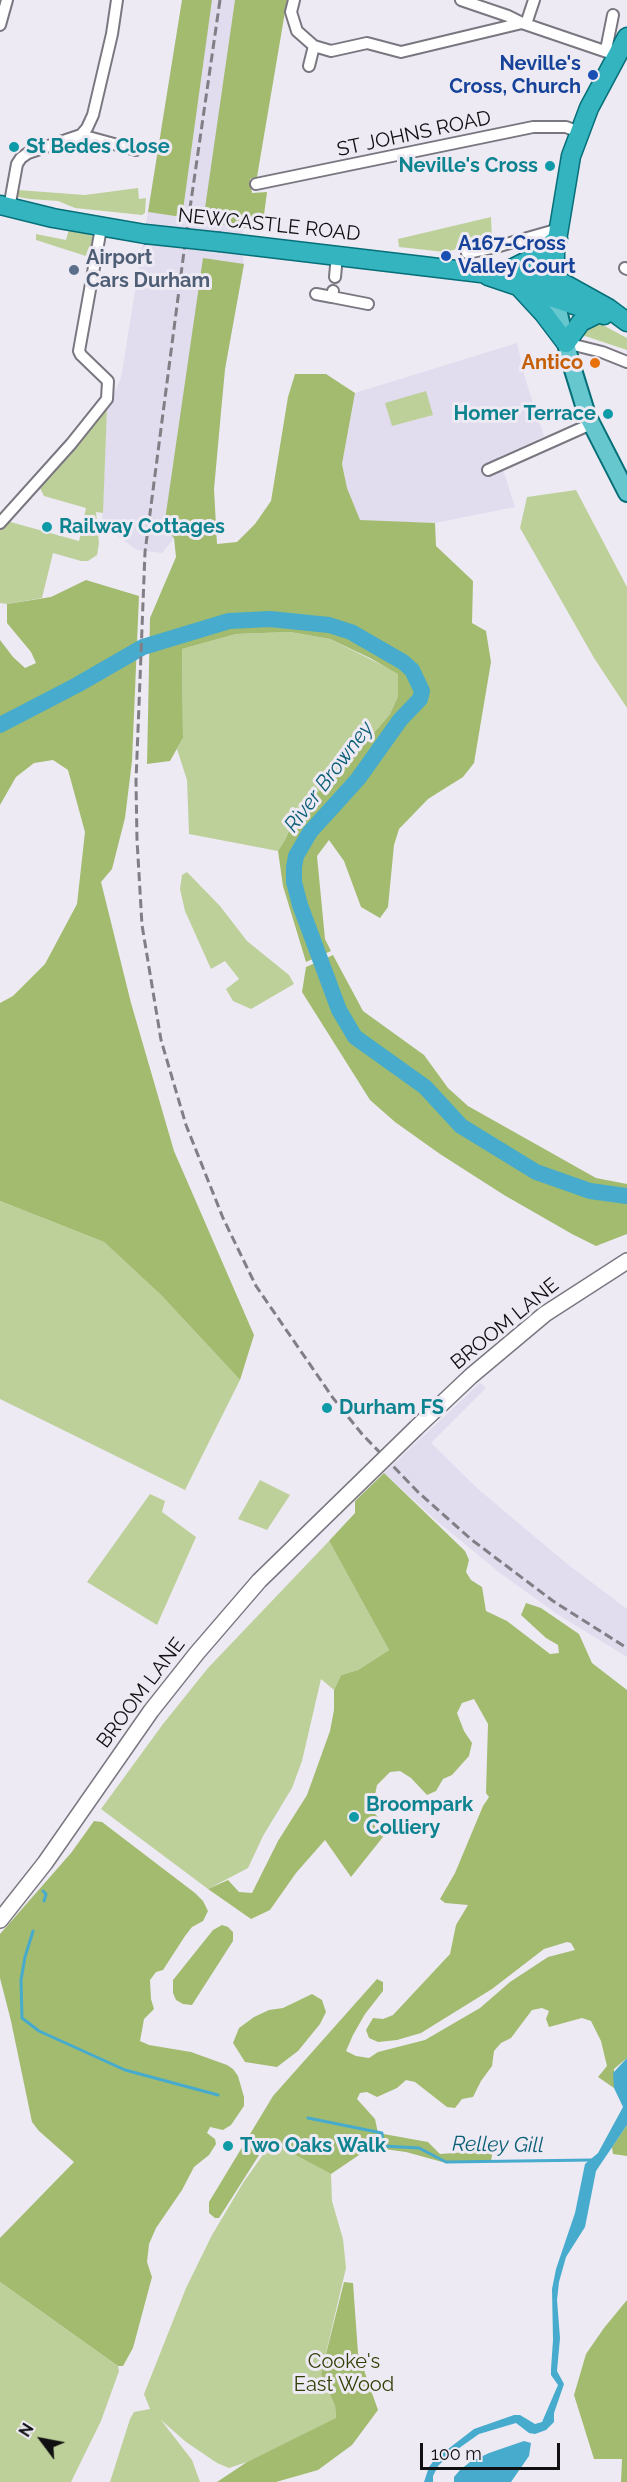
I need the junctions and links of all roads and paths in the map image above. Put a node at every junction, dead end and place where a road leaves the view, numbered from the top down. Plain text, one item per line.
1 (8, 0) edge
2 (117, 0) edge
3 (294, 0) edge
4 (461, 0) edge
5 (534, 0) edge
6 (2, 13) edge
7 (613, 15) dead end
8 (524, 23) junction
9 (0, 25) edge
10 (627, 37) edge
11 (314, 46) junction
12 (611, 53) junction
13 (309, 66) dead end
14 (579, 132) junction
15 (81, 135) junction
16 (136, 150) dead end
17 (256, 184) dead end
18 (5, 207) edge
19 (101, 228) junction
20 (559, 234) junction
21 (467, 253) dead end
22 (337, 255) junction
23 (507, 272) junction
24 (481, 273) junction
25 (335, 277) dead end
26 (519, 287) junction
27 (560, 291) junction
28 (316, 294) dead end
29 (368, 304) dead end
30 (599, 313) junction
31 (624, 320) edge
32 (566, 343) junction
33 (627, 362) edge
34 (591, 424) junction
35 (488, 470) dead end
36 (627, 493) edge
37 (0, 523) edge
38 (627, 1261) edge
39 (0, 1920) edge

1 - 6 street
2 - 15 street
3 - 11 street
4 - 8 street
5 - 8 street
6 - 9 street
7 - 12 street
8 - 11 street
8 - 12 street
10 - 12 highway
11 - 13 street
12 - 14 highway
14 - 17 street, ST JOHNS ROAD
14 - 20 highway
15 - 16 street
15 - 18 street
18 - 19 highway, NEWCASTLE ROAD
19 - 22 highway, NEWCASTLE ROAD, bridge
19 - 37 street
20 - 21 street
20 - 23 highway
20 - 27 highway
22 - 24 highway, NEWCASTLE ROAD
22 - 25 street
23 - 24 highway, NEWCASTLE ROAD
23 - 27 highway, NEWCASTLE ROAD
24 - 26 highway, NEWCASTLE ROAD
26 - 27 highway, NEWCASTLE ROAD
26 - 32 highway
27 - 30 highway
27 - 31 highway
27 - 32 main road
28 - 29 street
30 - 31 highway
30 - 32 highway
32 - 33 street
32 - 34 main road
34 - 35 street
34 - 36 main road
38 - 39 main road, BROOM LANE, bridge

